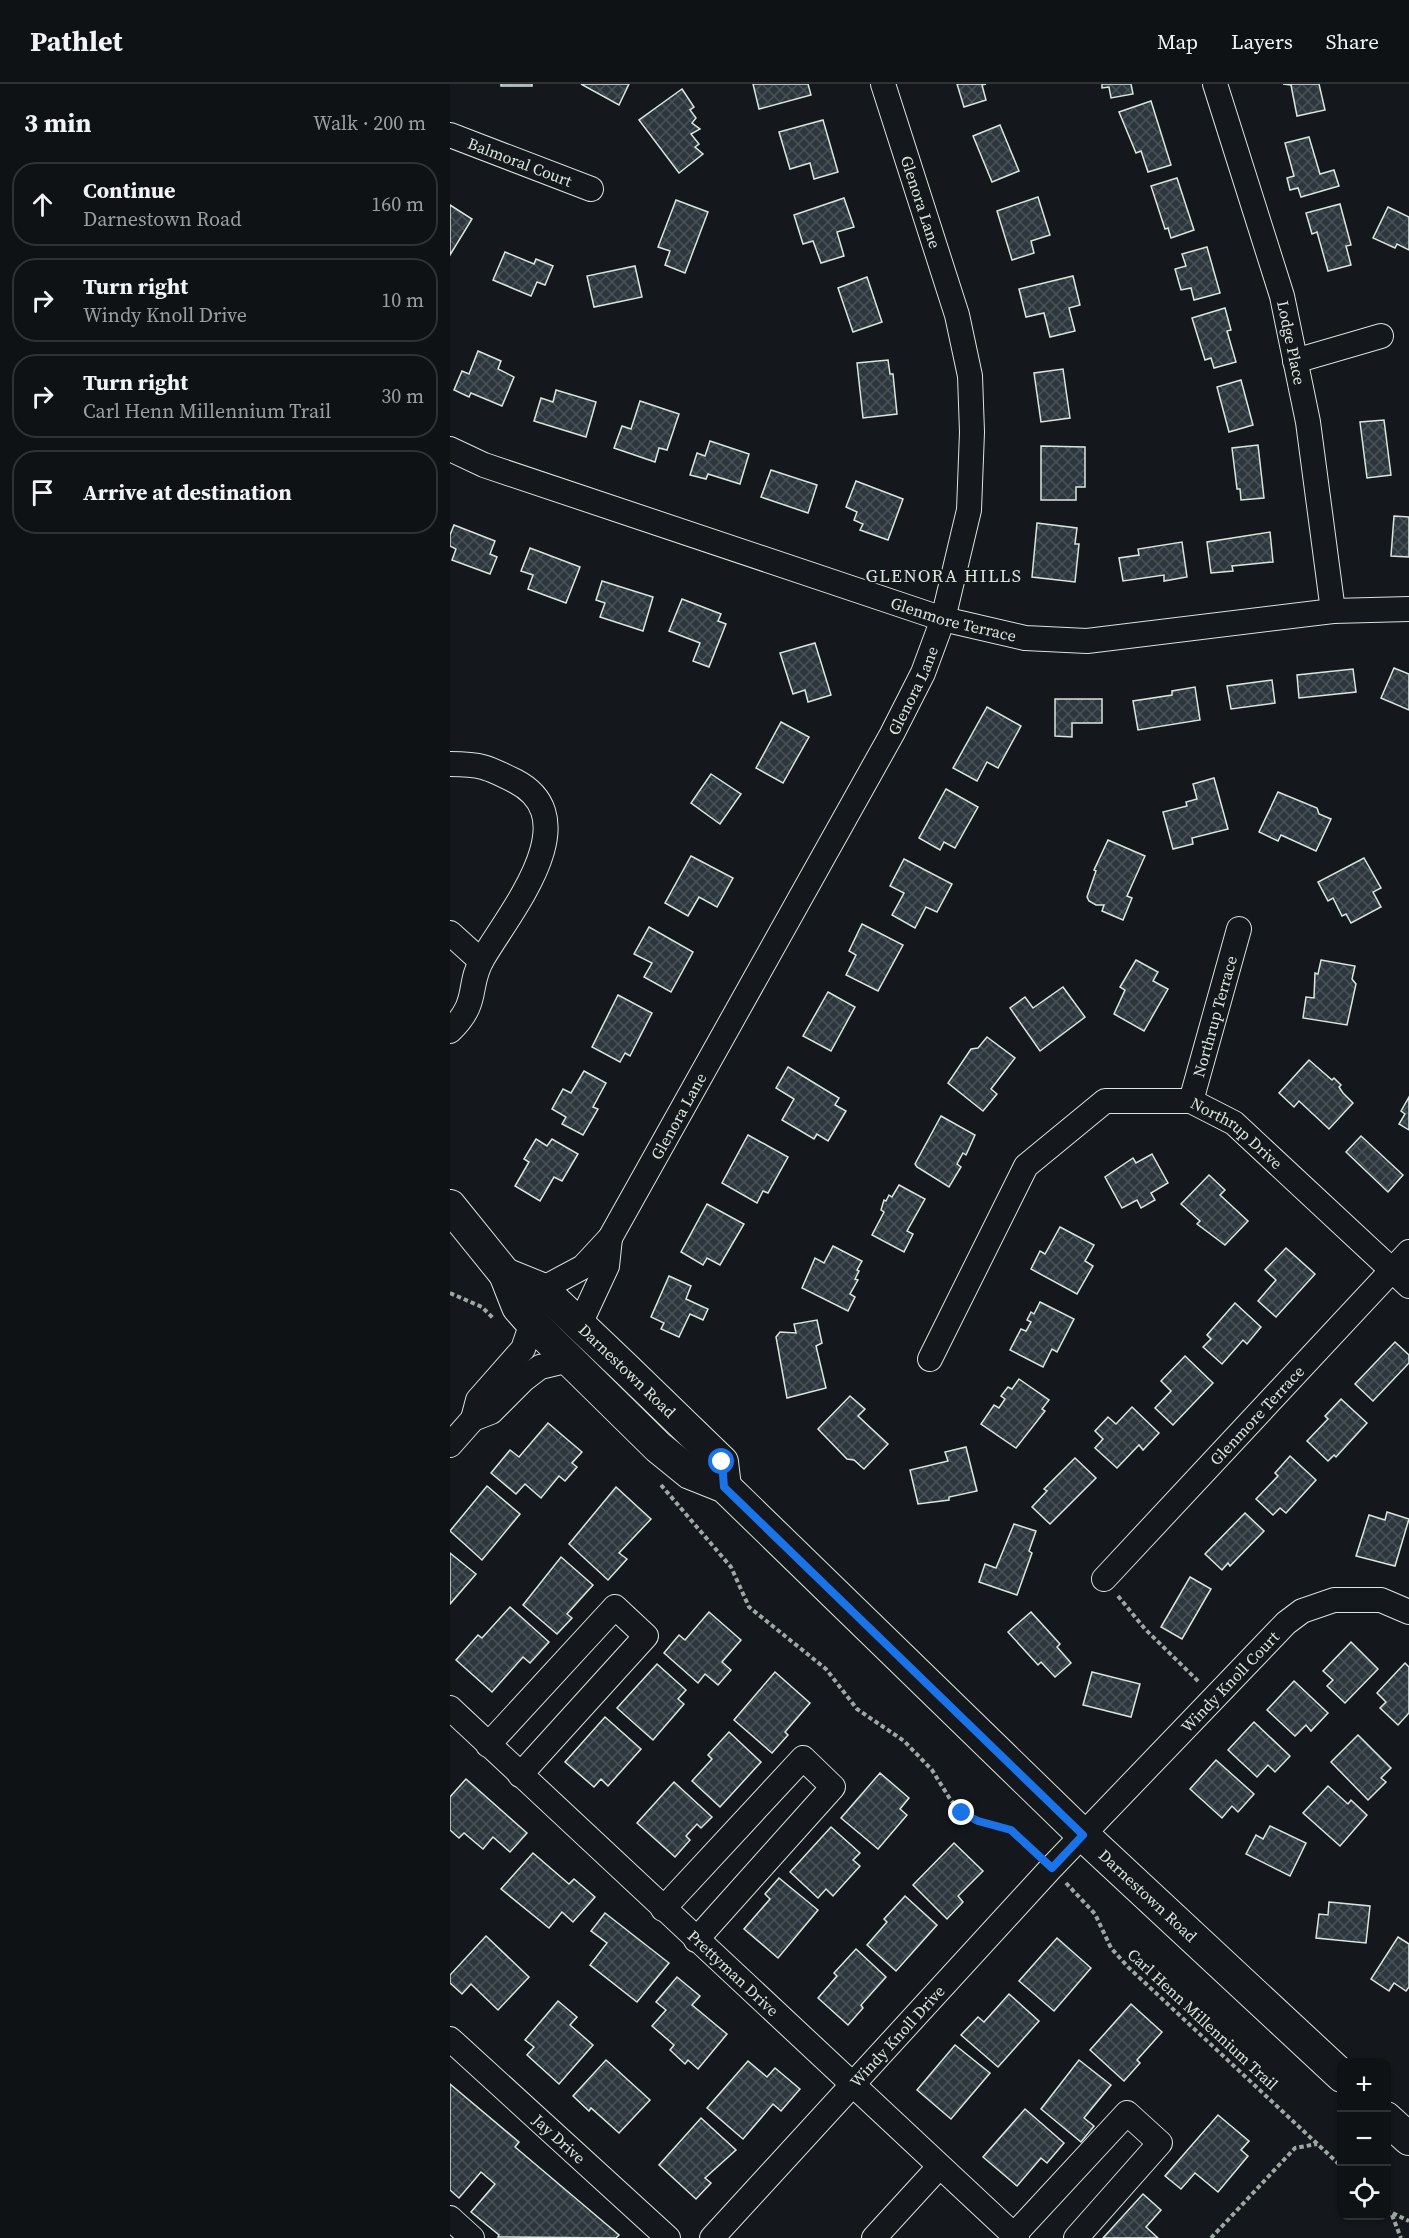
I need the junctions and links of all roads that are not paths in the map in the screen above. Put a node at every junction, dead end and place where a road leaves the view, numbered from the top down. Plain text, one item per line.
1 (883, 84) edge
2 (1215, 84) edge
3 (450, 135) edge
4 (591, 189) dead end
5 (1381, 336) dead end
6 (1295, 361) junction
7 (450, 449) edge
8 (1409, 609) edge
9 (1333, 611) junction
10 (943, 619) junction
11 (450, 764) edge
12 (1239, 929) dead end
13 (450, 933) edge
14 (481, 961) junction
15 (450, 1031) edge
16 (1191, 1101) junction
17 (450, 1206) edge
18 (610, 1238) junction
19 (1409, 1252) edge
20 (505, 1274) junction
21 (1401, 1278) edge
22 (542, 1288) junction
23 (532, 1323) junction
24 (580, 1324) junction
25 (930, 1359) dead end
26 (569, 1360) junction
27 (627, 1416) junction
28 (473, 1419) junction
29 (450, 1445) edge
30 (724, 1487) junction
31 (1104, 1579) road end
32 (1409, 1612) edge
33 (450, 1708) edge
34 (488, 1745) junction
35 (520, 1775) junction
36 (1083, 1835) junction
37 (663, 1909) junction
38 (696, 1940) junction
39 (450, 2039) edge
40 (1337, 2072) edge
41 (853, 2087) junction
42 (1391, 2123) edge
43 (1409, 2139) edge
44 (939, 2167) junction
45 (450, 2218) edge
46 (1015, 2236) edge
47 (472, 2238) edge
48 (668, 2238) edge
49 (712, 2238) edge
50 (874, 2238) edge
51 (1076, 2238) edge

1 - 10 street, Glenora Lane
2 - 6 street, Lodge Place
3 - 4 street, Balmoral Court
5 - 6 street
6 - 9 street, Lodge Place
7 - 10 street, Glenmore Terrace
8 - 9 street, Glenmore Terrace
9 - 10 street, Glenmore Terrace
10 - 18 street, Glenora Lane
11 - 14 street
12 - 16 street, Northrup Terrace
13 - 14 street
14 - 15 street
16 - 21 street, Northrup Drive
16 - 25 street, Northrup Drive
17 - 20 main road, Darnestown Road
18 - 22 street, Glenora Lane
18 - 24 street, Glenora Lane
19 - 21 street, Glenmore Terrace
20 - 22 main road, Darnestown Road
20 - 23 main road, Darnestown Road
21 - 31 street, Glenmore Terrace
22 - 24 main road, Darnestown Road
23 - 26 main road, Darnestown Road
23 - 28 street
24 - 27 main road
24 - 30 main road, Darnestown Road
26 - 27 main road, Darnestown Road
26 - 28 street
27 - 30 main road, Darnestown Road
28 - 29 street
30 - 36 main road, Darnestown Road
32 - 36 street, Windy Knoll Court
33 - 34 street, Prettyman Drive
34 - 35 street, Prettyman Drive
34 - 35 street
35 - 37 street, Prettyman Drive
36 - 40 main road, Darnestown Road
36 - 41 street, Windy Knoll Drive
37 - 38 street, Prettyman Drive
37 - 38 street
38 - 41 street, Prettyman Drive
39 - 48 street, Jay Drive
41 - 44 street, Prettyman Drive
41 - 49 street, Windy Knoll Drive
42 - 43 main road
44 - 46 street, Prettyman Drive
44 - 50 street
45 - 47 street
46 - 51 street

